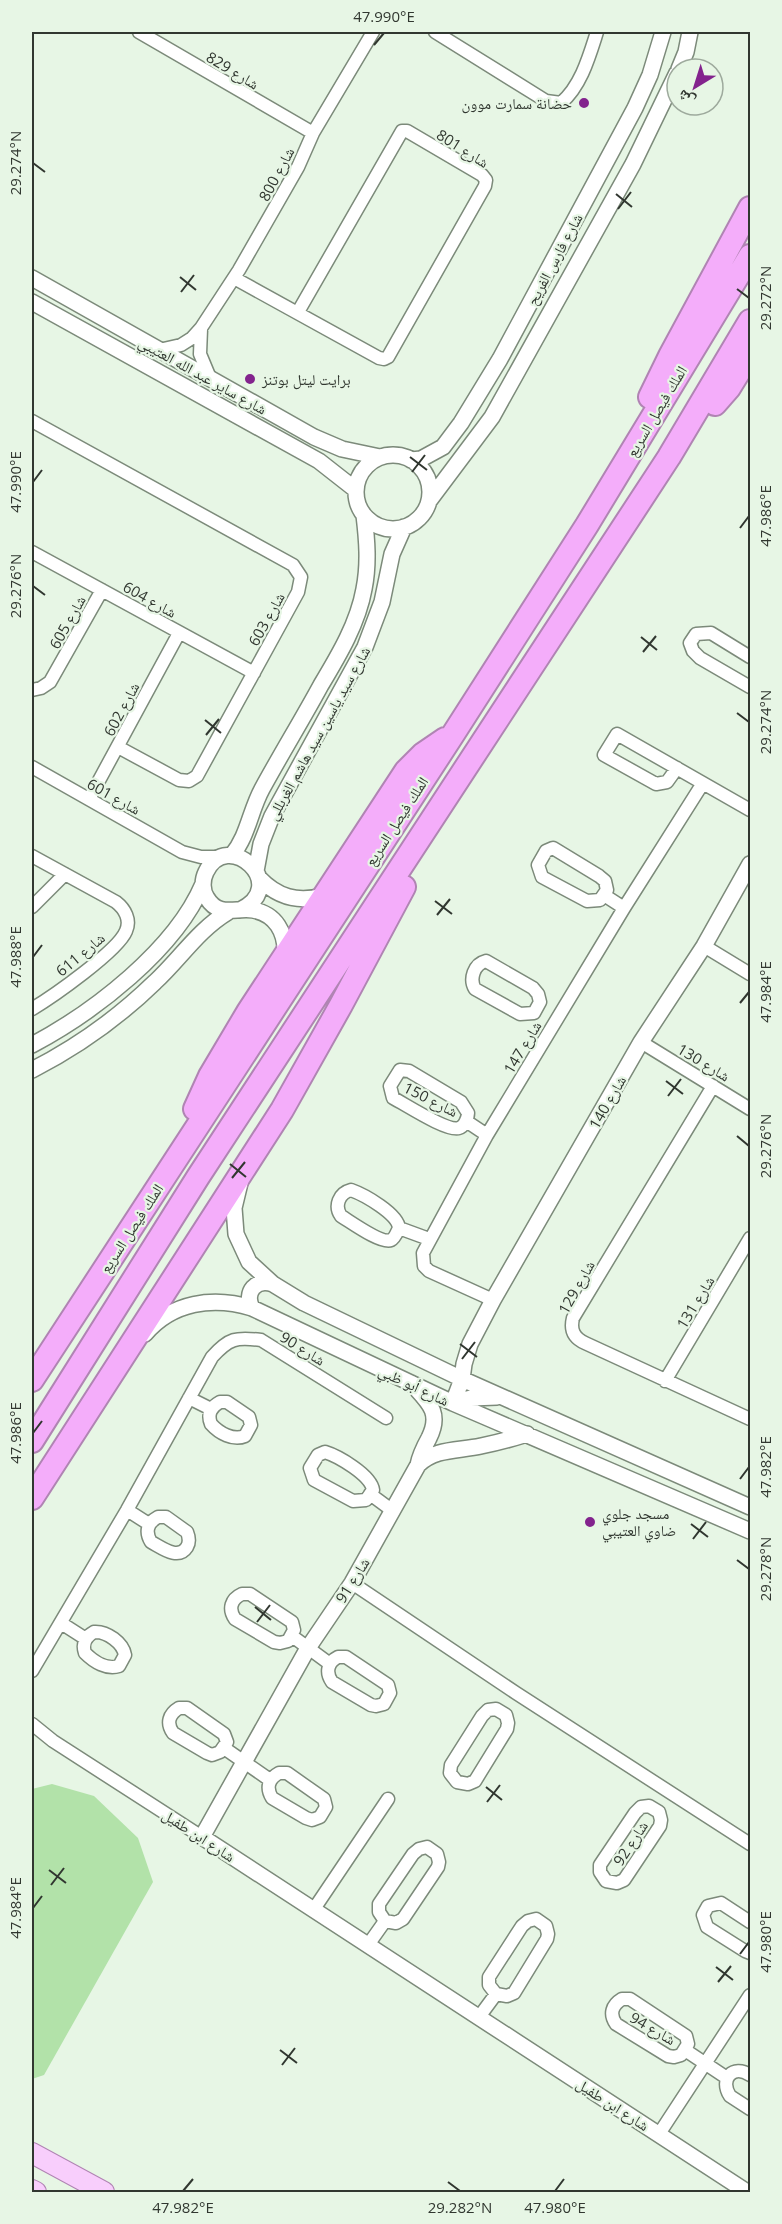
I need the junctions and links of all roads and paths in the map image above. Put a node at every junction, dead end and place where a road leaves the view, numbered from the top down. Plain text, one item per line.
1 (139, 32) edge
2 (373, 32) edge
3 (440, 32) edge
4 (597, 32) edge
5 (663, 32) edge
6 (690, 32) edge
7 (684, 57) edge
8 (665, 98) edge
9 (313, 133) junction
10 (747, 213) edge
11 (750, 256) edge
12 (32, 278) edge
13 (234, 278) junction
14 (32, 302) edge
15 (298, 312) junction
16 (750, 321) edge
17 (201, 328) junction
18 (159, 350) junction
19 (750, 354) edge
20 (210, 379) junction
21 (32, 421) edge
22 (380, 457) junction
23 (669, 457) junction
24 (411, 460) junction
25 (356, 490) junction
26 (429, 501) junction
27 (364, 515) junction
28 (587, 525) junction
29 (404, 527) junction
30 (32, 552) edge
31 (102, 590) junction
32 (179, 633) junction
33 (750, 657) edge
34 (254, 673) junction
35 (750, 687) edge
36 (32, 690) edge
37 (452, 736) junction
38 (118, 747) junction
39 (32, 767) edge
40 (676, 768) junction
41 (703, 783) junction
42 (89, 799) junction
43 (750, 810) edge
44 (438, 812) junction
45 (182, 852) junction
46 (32, 856) edge
47 (226, 856) junction
48 (750, 864) edge
49 (65, 874) junction
50 (258, 874) junction
51 (203, 880) junction
52 (604, 895) junction
53 (323, 896) junction
54 (32, 907) edge
55 (624, 908) junction
56 (234, 911) junction
57 (704, 946) junction
58 (285, 954) junction
59 (750, 974) edge
60 (537, 1007) junction
61 (32, 1010) edge
62 (556, 1020) junction
63 (641, 1042) junction
64 (32, 1045) edge
65 (32, 1070) edge
66 (713, 1086) junction
67 (750, 1108) edge
68 (466, 1121) junction
69 (487, 1135) junction
70 (182, 1150) junction
71 (243, 1172) junction
72 (399, 1228) junction
73 (750, 1238) edge
74 (429, 1239) junction
75 (273, 1284) junction
76 (493, 1300) junction
77 (252, 1308) junction
78 (470, 1344) junction
79 (431, 1363) junction
80 (462, 1379) junction
81 (32, 1380) edge
82 (665, 1381) junction
83 (417, 1386) junction
84 (102, 1389) junction
85 (189, 1398) junction
86 (507, 1399) junction
87 (453, 1403) junction
88 (211, 1409) dead end
89 (386, 1418) dead end
90 (750, 1419) edge
91 (527, 1434) junction
92 (32, 1441) edge
93 (418, 1465) junction
94 (370, 1494) junction
95 (32, 1498) edge
96 (750, 1507) edge
97 (127, 1510) junction
98 (393, 1511) junction
99 (149, 1524) dead end
100 (750, 1531) edge
101 (352, 1583) junction
102 (61, 1623) junction
103 (292, 1636) junction
104 (86, 1639) dead end
105 (308, 1648) junction
106 (330, 1664) junction
107 (32, 1671) edge
108 (516, 1693) junction
109 (502, 1712) junction
110 (32, 1724) edge
111 (224, 1748) junction
112 (243, 1761) junction
113 (270, 1780) junction
114 (666, 1790) junction
115 (388, 1799) dead end
116 (655, 1808) junction
117 (202, 1837) junction
118 (750, 1844) edge
119 (314, 1909) junction
120 (385, 1921) junction
121 (750, 1922) edge
122 (368, 1945) junction
123 (750, 1953) edge
124 (496, 1994) junction
125 (750, 1995) edge
126 (479, 2017) junction
127 (685, 2050) junction
128 (706, 2064) junction
129 (750, 2075) edge
130 (727, 2078) junction
131 (750, 2109) edge
132 (659, 2134) junction
133 (32, 2153) edge
134 (32, 2190) edge
135 (100, 2191) edge
136 (36, 2193) edge
137 (747, 2193) edge

1 - 9 street, شارع 829
2 - 9 street, شارع 800
3 - 4 street
5 - 24 street, شارع فارس الفريح
6 - 7 street, شارع فارس الفريح
8 - 26 street, شارع فارس الفريح
9 - 13 street, شارع 800
10 - 28 highway
11 - 28 highway, الملك فيصل السريع
12 - 18 street, شارع ساير عبد الله العتيبي
13 - 15 street, شارع 801
13 - 17 street, شارع 800
14 - 25 street, شارع ساير عبد الله العتيبي
15 - 15 street, شارع 801
16 - 23 highway, الملك فيصل السريع
17 - 18 street, شارع 800
17 - 20 street
18 - 20 street, شارع ساير عبد الله العتيبي
19 - 23 highway
20 - 22 street, شارع ساير عبد الله العتيبي
21 - 34 street, شارع 603
22 - 24 street
22 - 25 street
23 - 44 highway, الملك فيصل السريع
24 - 26 street
25 - 27 street
26 - 29 street
27 - 29 street
27 - 47 street, شارع سيد ياسين سيد هاشم الغربللي
28 - 37 highway, الملك فيصل السريع
29 - 50 street, شارع سيد ياسين سيد هاشم الغربللي
30 - 31 street, شارع 604
31 - 32 street, شارع 604
31 - 36 street, شارع 605
32 - 34 street, شارع 604
32 - 38 street, شارع 602
33 - 35 street
34 - 38 street, شارع 603
37 - 53 highway
37 - 70 highway, الملك فيصل السريع
38 - 42 street, شارع 602
39 - 42 street, شارع 601
40 - 40 street
40 - 41 street
41 - 43 street
41 - 55 street, شارع 147
42 - 45 street, شارع 601
44 - 71 highway
44 - 92 highway, الملك فيصل السريع
45 - 47 street, شارع 601
45 - 51 street, شارع 601
46 - 49 street, شارع 611
47 - 50 street
47 - 51 street
48 - 57 street, شارع 140
49 - 54 street
49 - 61 street, شارع 611
50 - 53 street
50 - 56 street
51 - 56 street
51 - 64 street
52 - 52 street
52 - 55 street
53 - 58 highway
55 - 62 street, شارع 147
56 - 58 street
56 - 65 street
57 - 59 street
57 - 63 street, شارع 140
58 - 70 highway
60 - 60 street
60 - 62 street
62 - 69 street, شارع 147
63 - 66 street, شارع 130
63 - 76 street, شارع 140
66 - 67 street, شارع 130
66 - 82 street, شارع 129
68 - 68 street, شارع 150
68 - 69 street, شارع 150
69 - 74 street, شارع 147
70 - 81 highway, الملك فيصل السريع
71 - 75 street, شارع أبو ظبي
71 - 84 highway
72 - 72 street
72 - 74 street
73 - 82 street, شارع 131
74 - 76 street, شارع 147
75 - 77 street
75 - 79 street, شارع أبو ظبي
76 - 78 street, شارع 140
77 - 83 street, شارع أبو ظبي
77 - 84 street, شارع أبو ظبي
78 - 79 street, شارع 140
78 - 80 street, شارع 140
79 - 80 street, شارع أبو ظبي
80 - 83 street
80 - 86 street, شارع أبو ظبي
80 - 87 street, شارع 140
82 - 90 street, شارع 129
83 - 87 street, شارع أبو ظبي
83 - 93 street, شارع 91
84 - 95 highway
85 - 88 street
85 - 89 street, شارع 90
85 - 97 street, شارع 90
86 - 87 street
86 - 96 street, شارع أبو ظبي
87 - 91 street, شارع أبو ظبي
91 - 93 street
91 - 100 street, شارع أبو ظبي
93 - 98 street, شارع 91
94 - 94 street
94 - 98 street
97 - 99 street
97 - 102 street, شارع 90
98 - 101 street, شارع 91
101 - 105 street, شارع 91
101 - 108 street
102 - 104 street
102 - 107 street, شارع 90
103 - 103 street
103 - 105 street
105 - 106 street
105 - 112 street, شارع 91
106 - 106 street
108 - 109 street
108 - 114 street
109 - 109 street
110 - 117 street, شارع ابن طفيل
111 - 111 street
111 - 112 street
112 - 113 street
112 - 117 street, شارع 91
113 - 113 street
114 - 116 street, شارع 92
114 - 118 street
115 - 119 street
116 - 116 street, شارع 92
117 - 119 street, شارع ابن طفيل
119 - 122 street, شارع ابن طفيل
120 - 120 street
120 - 122 street
121 - 123 street
122 - 126 street, شارع ابن طفيل
124 - 124 street
124 - 126 street
125 - 128 street
126 - 132 street, شارع ابن طفيل
127 - 127 street, شارع 94
127 - 128 street, شارع 94
128 - 130 street, شارع 94
128 - 132 street
129 - 130 street
130 - 131 street, شارع 94
132 - 137 street, شارع ابن طفيل
133 - 135 main road
134 - 136 main road

